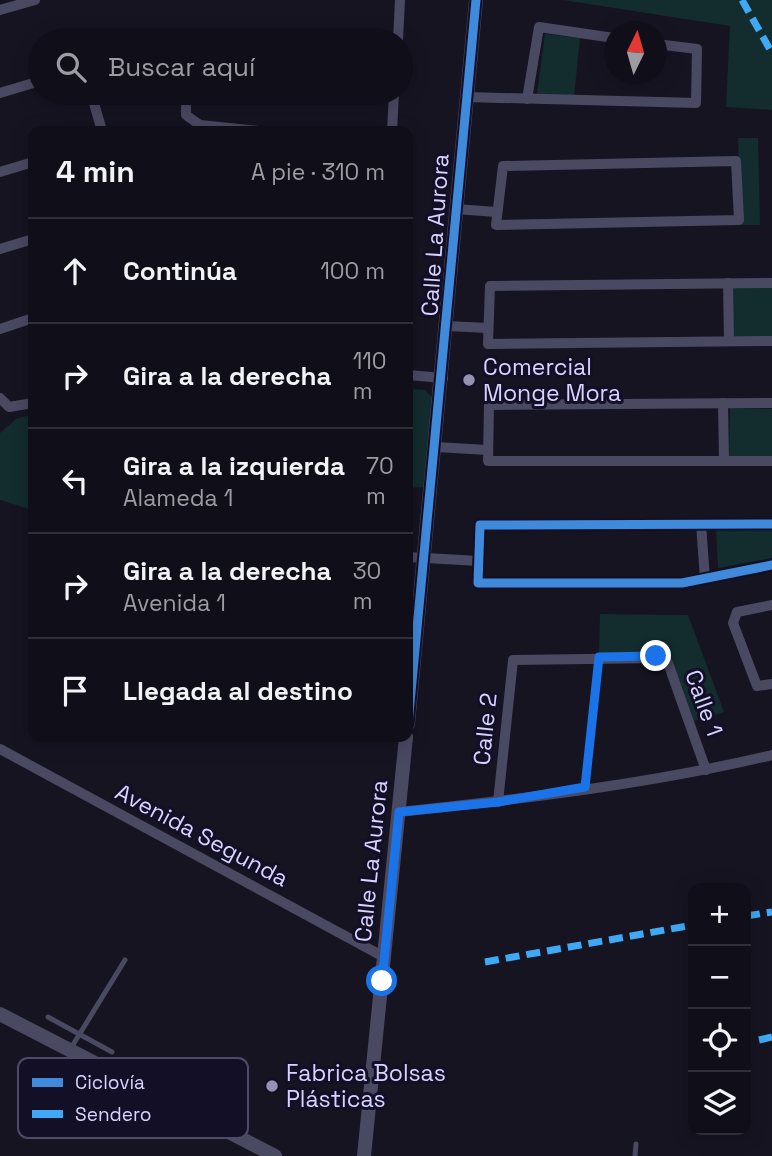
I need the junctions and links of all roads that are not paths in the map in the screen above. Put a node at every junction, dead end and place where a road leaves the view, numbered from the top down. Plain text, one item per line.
1 (34, 0) edge
2 (400, 0) edge
3 (476, 0) edge
4 (0, 10) edge
5 (399, 28) edge
6 (604, 36) edge
7 (667, 45) edge
8 (28, 85) edge
9 (0, 93) edge
10 (466, 97) junction
11 (527, 99) junction
12 (94, 105) edge
13 (186, 105) edge
14 (393, 105) edge
15 (101, 126) edge
16 (210, 126) edge
17 (392, 126) edge
18 (28, 164) edge
19 (0, 172) edge
20 (456, 209) junction
21 (497, 212) junction
22 (28, 241) edge
23 (0, 249) edge
24 (728, 283) junction
25 (772, 283) edge
26 (28, 320) edge
27 (447, 326) junction
28 (488, 328) junction
29 (0, 329) edge
30 (729, 341) junction
31 (772, 341) edge
32 (413, 375) edge
33 (443, 378) junction
34 (1, 400) edge
35 (723, 403) junction
36 (772, 403) edge
37 (28, 404) edge
38 (436, 447) junction
39 (488, 450) junction
40 (723, 460) junction
41 (772, 461) edge
42 (701, 524) junction
43 (772, 524) edge
44 (413, 558) edge
45 (424, 560) junction
46 (479, 561) junction
47 (772, 565) edge
48 (705, 579) junction
49 (772, 605) edge
50 (599, 657) junction
51 (413, 673) edge
52 (772, 684) edge
53 (406, 742) edge
54 (0, 749) edge
55 (772, 755) edge
56 (706, 769) junction
57 (585, 787) junction
58 (498, 802) junction
59 (399, 812) junction
60 (384, 957) junction
61 (125, 960) dead end
62 (0, 1014) edge
63 (48, 1017) dead end
64 (80, 1035) junction
65 (70, 1051) junction
66 (112, 1052) dead end
67 (84, 1058) edge
68 (240, 1138) edge
69 (636, 1144) dead end
70 (275, 1156) edge
71 (364, 1156) edge
72 (635, 1156) edge

1 - 4 street
2 - 5 street
3 - 10 street, Calle La Aurora
6 - 11 street
7 - 11 street
8 - 9 street
10 - 11 street
10 - 20 street, Calle La Aurora
12 - 15 street
13 - 16 street
14 - 17 street
18 - 19 street
20 - 21 street
20 - 27 street, Calle La Aurora
21 - 21 street
22 - 23 street
24 - 25 street
24 - 28 street
24 - 30 street
26 - 29 street
27 - 28 street
27 - 33 street, Calle La Aurora
28 - 30 street
30 - 31 street
32 - 33 street
33 - 38 street, Calle La Aurora
34 - 37 street
35 - 36 street
35 - 39 street
35 - 40 street
38 - 39 street
38 - 45 street, Calle La Aurora
39 - 40 street
40 - 41 street
42 - 43 street
42 - 46 street
42 - 48 street
44 - 45 street
45 - 46 street
45 - 51 street, Calle La Aurora
46 - 48 street
47 - 48 street
49 - 52 street
50 - 56 street, Calle 1
50 - 57 lane
50 - 58 street, Calle 2
53 - 59 street, Calle La Aurora
54 - 60 street, Avenida Segunda
55 - 56 street
56 - 57 street
57 - 58 street
58 - 59 street
59 - 60 street, Calle La Aurora
60 - 71 street, Calle La Aurora
61 - 64 lane
62 - 65 street
63 - 64 lane
64 - 65 lane
64 - 66 lane
65 - 67 street
68 - 70 street
69 - 72 lane

